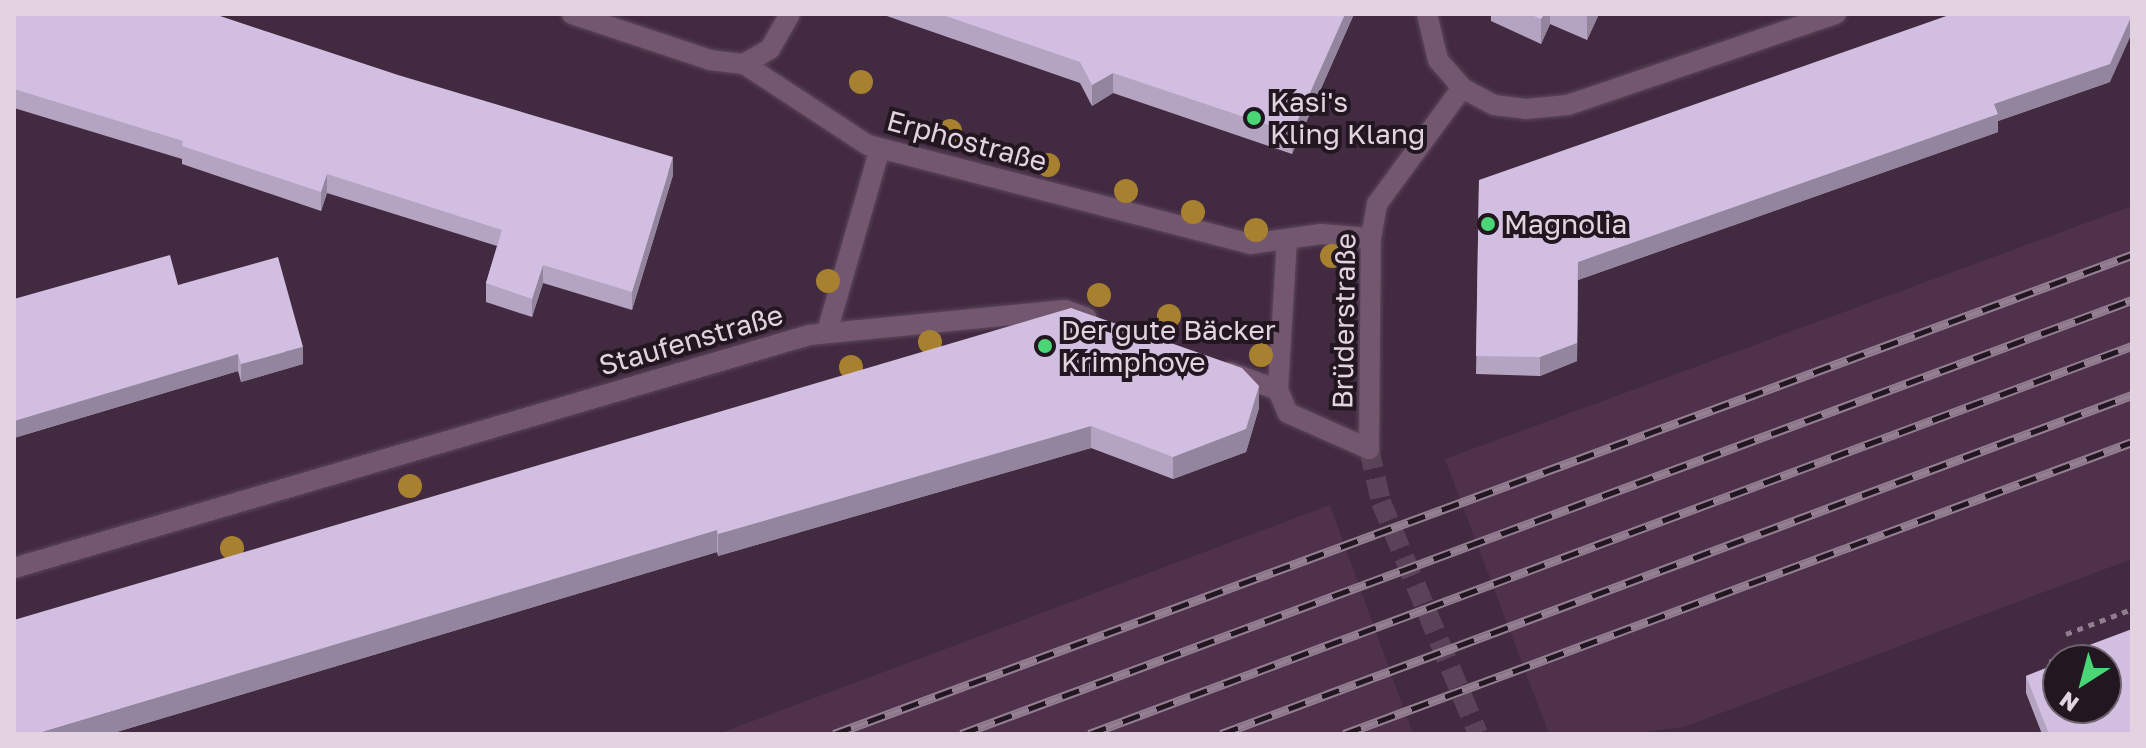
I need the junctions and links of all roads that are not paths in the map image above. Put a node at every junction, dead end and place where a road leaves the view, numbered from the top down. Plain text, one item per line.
1 (572, 14) edge
2 (790, 14) edge
3 (1427, 14) edge
4 (1836, 14) edge
5 (744, 64) junction
6 (1462, 88) junction
7 (874, 147) junction
8 (1371, 238) junction
9 (1287, 240) junction
10 (1108, 326) edge
11 (818, 333) junction
12 (1207, 363) edge
13 (1278, 390) junction
14 (14, 568) edge

1 - 5 street, Erphostraße
2 - 5 street
3 - 6 street
4 - 6 street
5 - 7 street, Erphostraße
6 - 8 street, Brüderstraße
7 - 9 street, Erphostraße
7 - 11 street
8 - 9 street, Erphostraße
8 - 13 street, Brüderstraße
9 - 13 street
10 - 11 street, Staufenstraße
11 - 14 street, Staufenstraße
12 - 13 street

